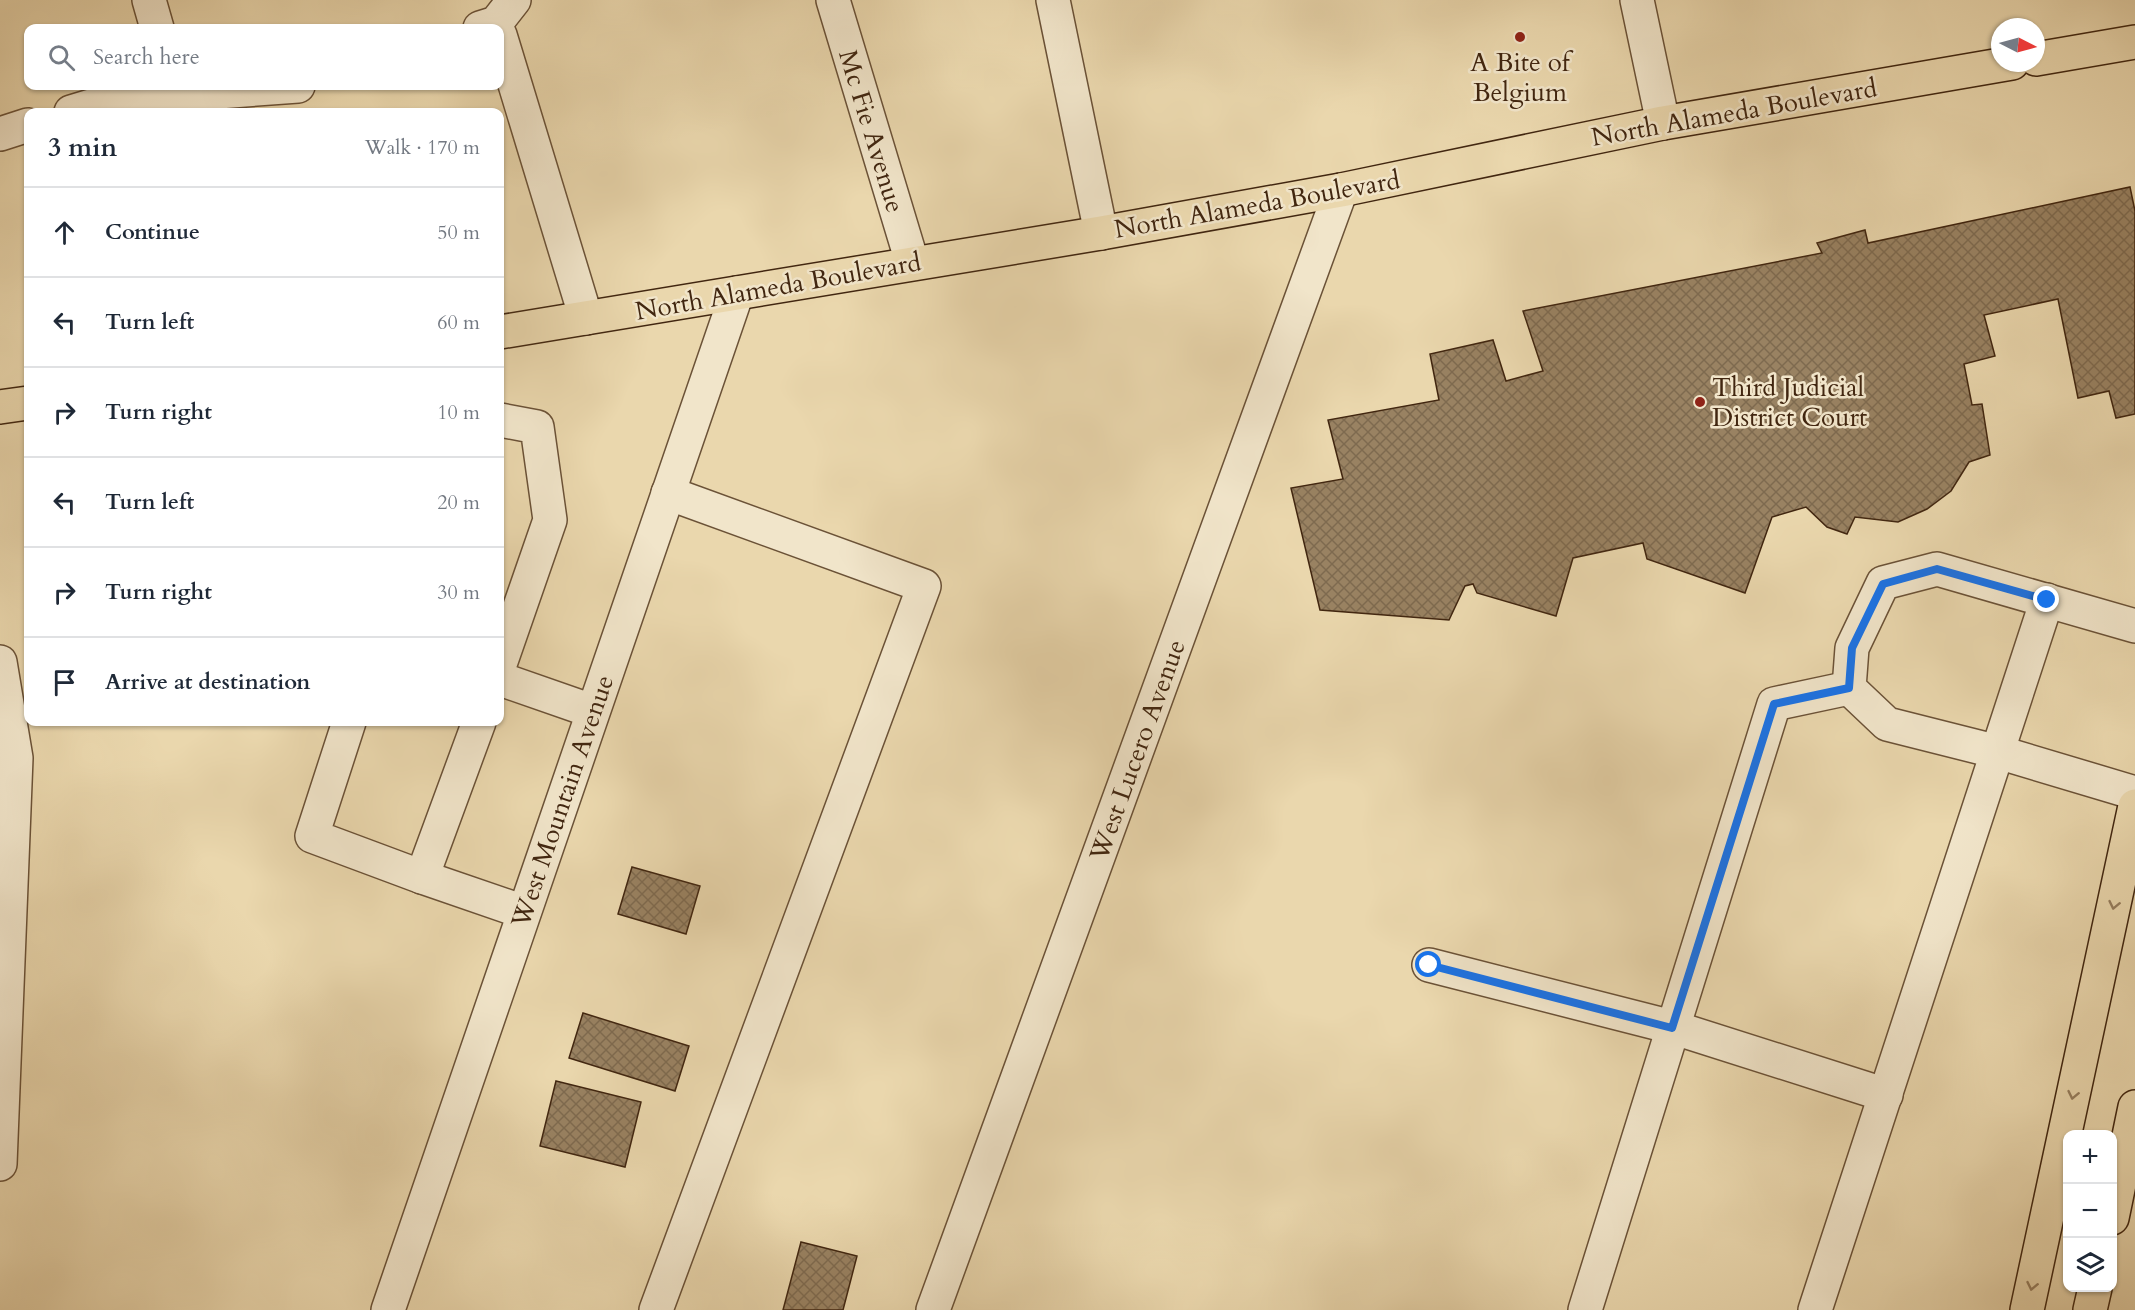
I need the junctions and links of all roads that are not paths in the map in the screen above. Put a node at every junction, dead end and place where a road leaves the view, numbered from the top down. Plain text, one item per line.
1 (149, 0) edge
2 (833, 0) edge
3 (1053, 0) edge
4 (1637, 0) edge
5 (156, 24) edge
6 (2135, 42) edge
7 (504, 46) edge
8 (2045, 57) edge
9 (1991, 67) edge
10 (163, 90) edge
11 (189, 90) edge
12 (243, 90) edge
13 (84, 108) edge
14 (1663, 123) junction
15 (24, 126) edge
16 (0, 134) edge
17 (1341, 190) junction
18 (1101, 233) junction
19 (912, 262) junction
20 (737, 293) junction
21 (586, 318) junction
22 (504, 331) edge
23 (24, 403) edge
24 (0, 407) edge
25 (504, 421) edge
26 (668, 493) junction
27 (2047, 600) junction
28 (2135, 626) edge
29 (504, 652) edge
30 (0, 662) edge
31 (504, 680) edge
32 (1849, 688) junction
33 (592, 711) junction
34 (348, 726) edge
35 (478, 726) edge
36 (1998, 753) junction
37 (2135, 793) edge
38 (2135, 806) edge
39 (422, 877) junction
40 (524, 912) junction
41 (1429, 965) dead end
42 (1672, 1028) junction
43 (1886, 1095) junction
44 (2135, 1107) edge
45 (2132, 1140) edge
46 (0, 1164) edge
47 (2117, 1198) edge
48 (388, 1310) edge
49 (656, 1310) edge
50 (933, 1310) edge
51 (1585, 1310) edge
52 (1815, 1310) edge
53 (2027, 1310) edge

1 - 5 street
2 - 19 street, Mc Fie Avenue
3 - 18 street
4 - 14 street
6 - 8 main road
7 - 21 street
9 - 14 main road, North Alameda Boulevard
10 - 13 street
11 - 12 street
14 - 17 main road, North Alameda Boulevard
15 - 16 street
17 - 18 main road, North Alameda Boulevard
17 - 50 street, West Lucero Avenue
18 - 19 main road, North Alameda Boulevard
19 - 20 main road, North Alameda Boulevard
20 - 21 main road, North Alameda Boulevard
20 - 26 street, West Mountain Avenue
21 - 22 main road, North Alameda Boulevard
23 - 24 main road
25 - 29 street
26 - 33 street, West Mountain Avenue
26 - 49 street
27 - 28 street
27 - 32 street
27 - 36 street
30 - 46 street
31 - 33 street
32 - 36 street
32 - 42 street
33 - 40 street, West Mountain Avenue
34 - 39 street
35 - 39 street
36 - 37 street
36 - 43 street
38 -> 53 main road
39 - 40 street
40 - 48 street, West Mountain Avenue
41 - 42 street
42 - 43 street
42 - 51 street
43 - 52 street
44 - 45 main road
45 - 47 main road

